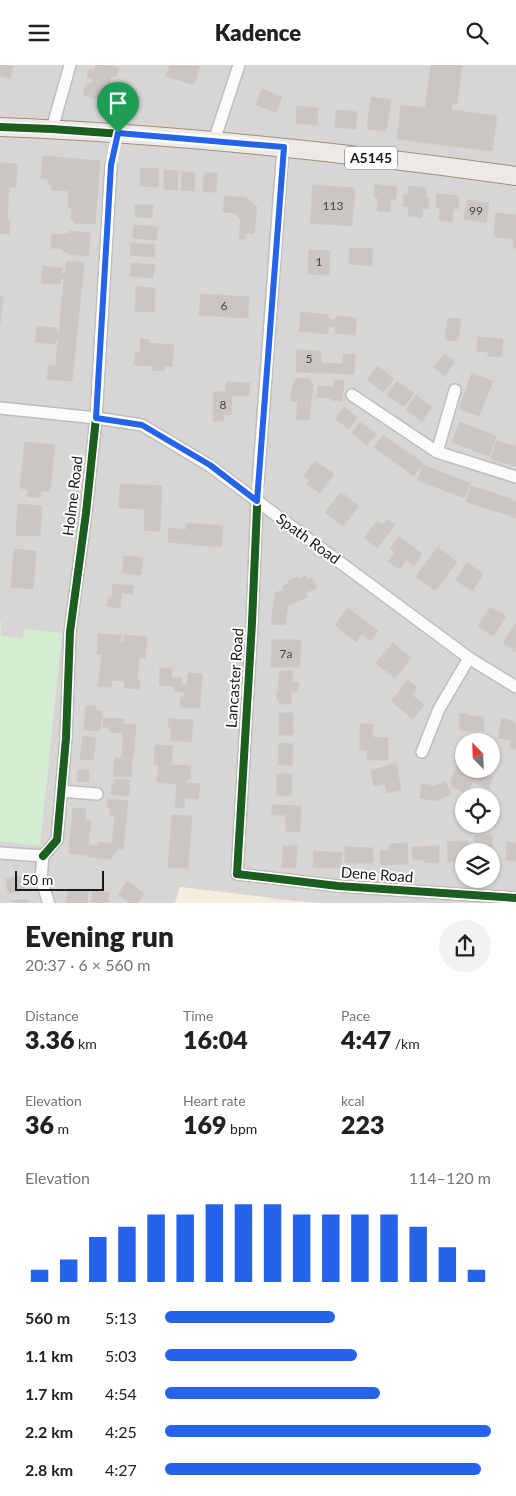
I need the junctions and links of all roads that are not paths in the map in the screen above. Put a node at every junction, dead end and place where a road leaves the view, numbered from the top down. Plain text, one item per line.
1 (70, 65) edge
2 (239, 65) edge
3 (0, 127) edge
4 (52, 129) junction
5 (214, 141) junction
6 (284, 147) junction
7 (111, 165) dead end
8 (516, 176) edge
9 (455, 390) dead end
10 (352, 395) dead end
11 (0, 408) edge
12 (96, 418) junction
13 (437, 452) junction
14 (516, 477) edge
15 (258, 484) dead end
16 (257, 501) junction
17 (469, 659) junction
18 (516, 687) edge
19 (422, 752) dead end
20 (61, 791) junction
21 (97, 794) dead end
22 (0, 853) edge
23 (43, 856) junction
24 (237, 874) joint
25 (516, 898) edge
26 (452, 899) edge
27 (49, 903) edge

1 - 4 street
2 - 5 street
3 - 4 main road, A5145
4 - 5 main road, A5145
5 - 6 main road, A5145
6 - 8 main road, A5145
6 - 15 street
7 - 12 street, Holme Road
9 - 13 street
10 - 13 street
11 - 12 street, Spath Road
12 - 16 street, Spath Road
12 - 20 street, Holme Road
13 - 14 street
16 - 17 street, Spath Road
16 - 24 street, Lancaster Road
17 - 18 street, Spath Road
17 - 19 street
20 - 21 street
20 - 23 street, Holme Road
22 - 23 street
23 - 27 street
24 - 26 street, Dene Road
25 - 26 street, Dene Road

